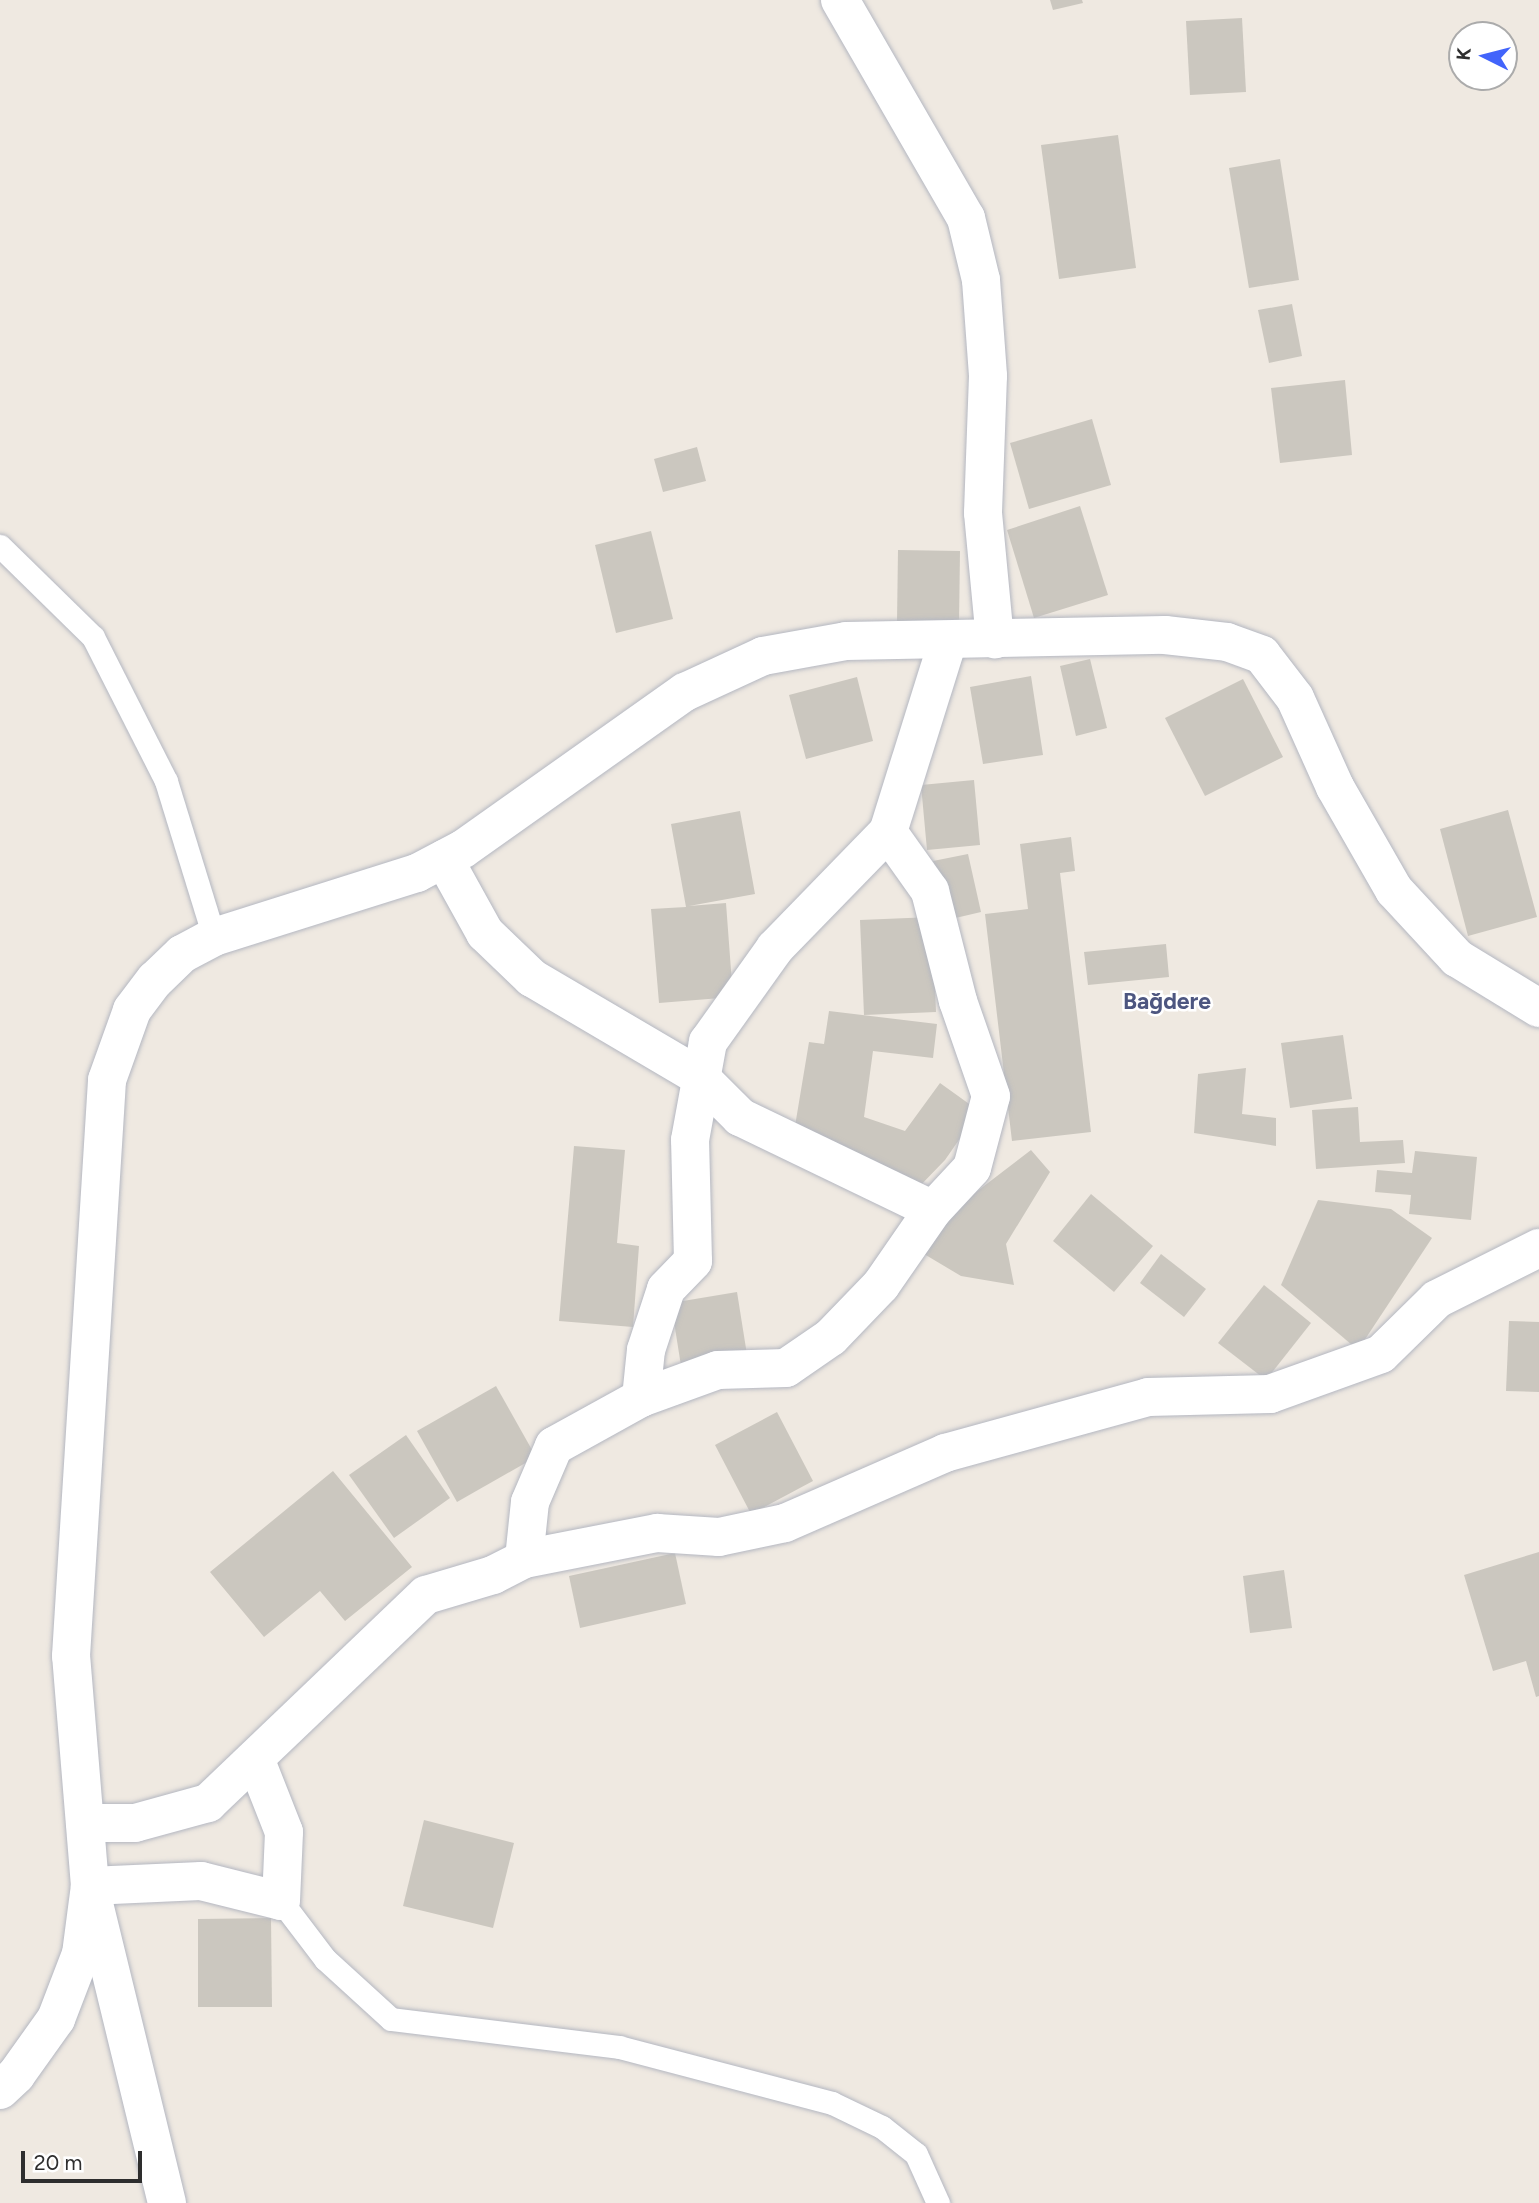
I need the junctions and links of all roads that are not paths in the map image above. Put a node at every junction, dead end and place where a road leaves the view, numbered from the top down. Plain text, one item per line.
1 (840, 0) edge
2 (0, 546) edge
3 (995, 639) junction
4 (948, 641) junction
5 (888, 832) junction
6 (444, 859) junction
7 (214, 937) junction
8 (1539, 1008) edge
9 (700, 1077) junction
10 (933, 1210) junction
11 (1539, 1248) edge
12 (642, 1398) junction
13 (524, 1559) junction
14 (256, 1761) junction
15 (85, 1823) junction
16 (90, 1886) junction
17 (281, 1901) junction
18 (0, 2090) edge
19 (167, 2203) edge
20 (938, 2203) edge

1 - 3 street
2 - 7 lane
3 - 4 street
3 - 8 street
4 - 5 street
4 - 6 street
5 - 9 street
5 - 10 street
6 - 7 street
6 - 9 street
7 - 15 street
9 - 10 street
9 - 12 street
10 - 12 street
11 - 13 street
12 - 13 street
13 - 14 street
14 - 15 street
14 - 17 street
15 - 16 street
16 - 17 street
16 - 18 street
16 - 19 street
17 - 20 lane

